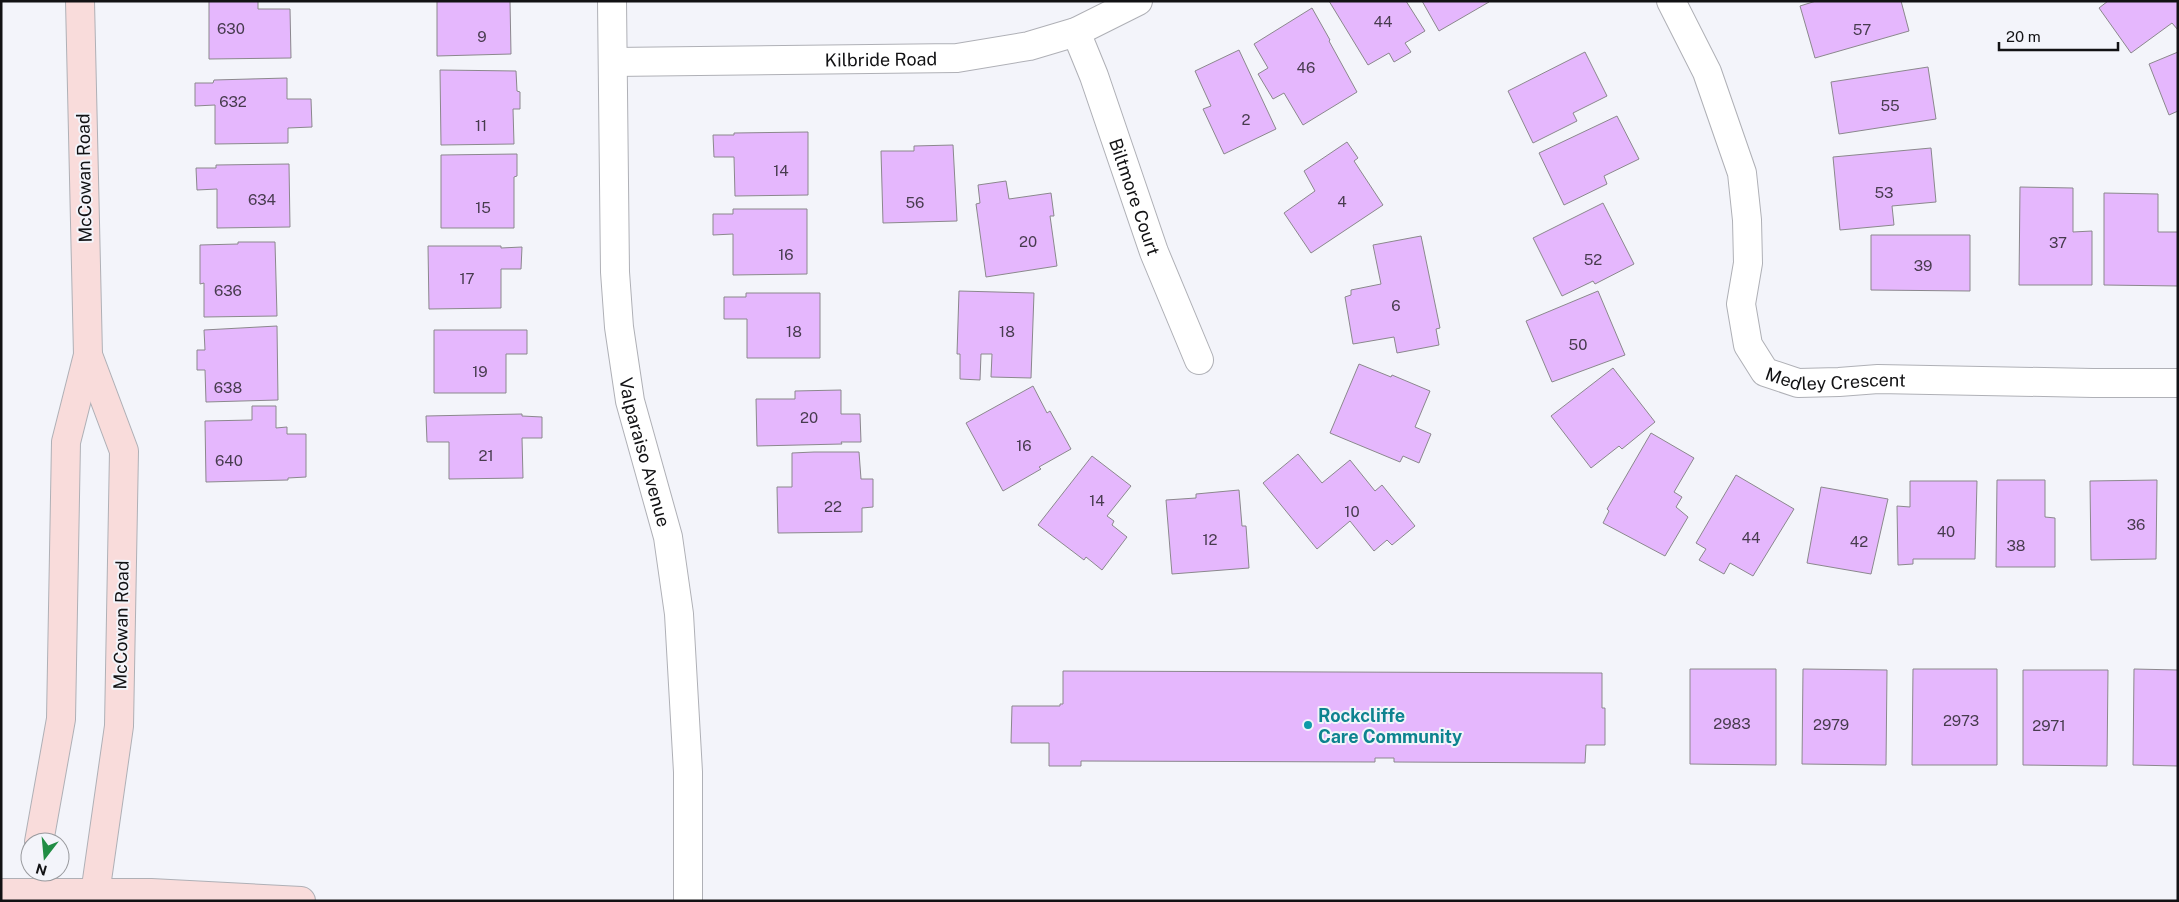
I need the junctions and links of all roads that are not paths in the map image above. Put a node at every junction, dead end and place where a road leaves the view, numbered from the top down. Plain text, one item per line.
1 (80, 1) edge
2 (612, 1) edge
3 (1138, 1) edge
4 (1671, 1) edge
5 (1076, 32) junction
6 (613, 62) junction
7 (88, 355) junction
8 (1199, 360) dead end
9 (2178, 382) edge
10 (41, 832) edge
11 (30, 888) edge
12 (1, 893) edge
13 (94, 897) edge
14 (301, 901) edge
15 (688, 901) edge

1 - 7 main road, McCowan Road
2 - 6 street, Valparaiso Avenue
3 - 5 street, Kilbride Road
4 - 9 street, Medley Crescent
5 - 6 street, Kilbride Road
5 - 8 street, Biltmore Court
6 - 15 street, Valparaiso Avenue
7 - 10 main road, McCowan Road
7 - 13 main road, McCowan Road
11 - 12 main road
11 - 13 main road
13 - 14 main road

